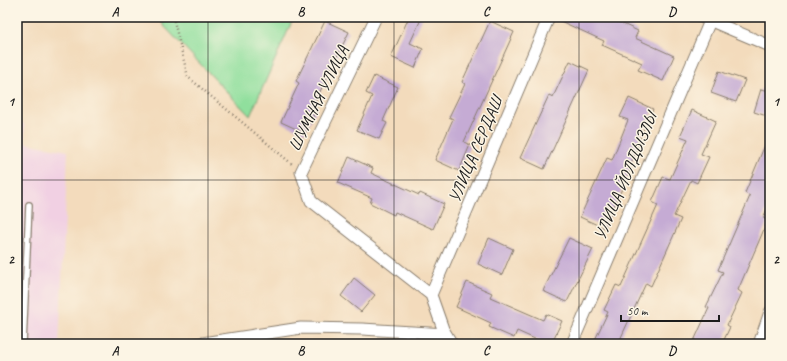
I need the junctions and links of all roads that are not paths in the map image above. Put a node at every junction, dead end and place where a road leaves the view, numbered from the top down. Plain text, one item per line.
1 (376, 17) edge
2 (549, 17) edge
3 (706, 19) edge
4 (770, 46) edge
5 (29, 205) dead end
6 (431, 295) junction
7 (770, 312) edge
8 (449, 339) edge
9 (23, 344) edge
10 (196, 344) edge
11 (572, 344) edge
12 (759, 344) edge

1 - 6 street, ШУМНАЯ УЛИЦА
2 - 6 street, УЛИЦА СЕРДАШ
3 - 4 street
3 - 11 street, УЛИЦА ЙОЛДЫЗЛЫ
5 - 9 lane
6 - 8 street
7 - 12 street
8 - 10 street

